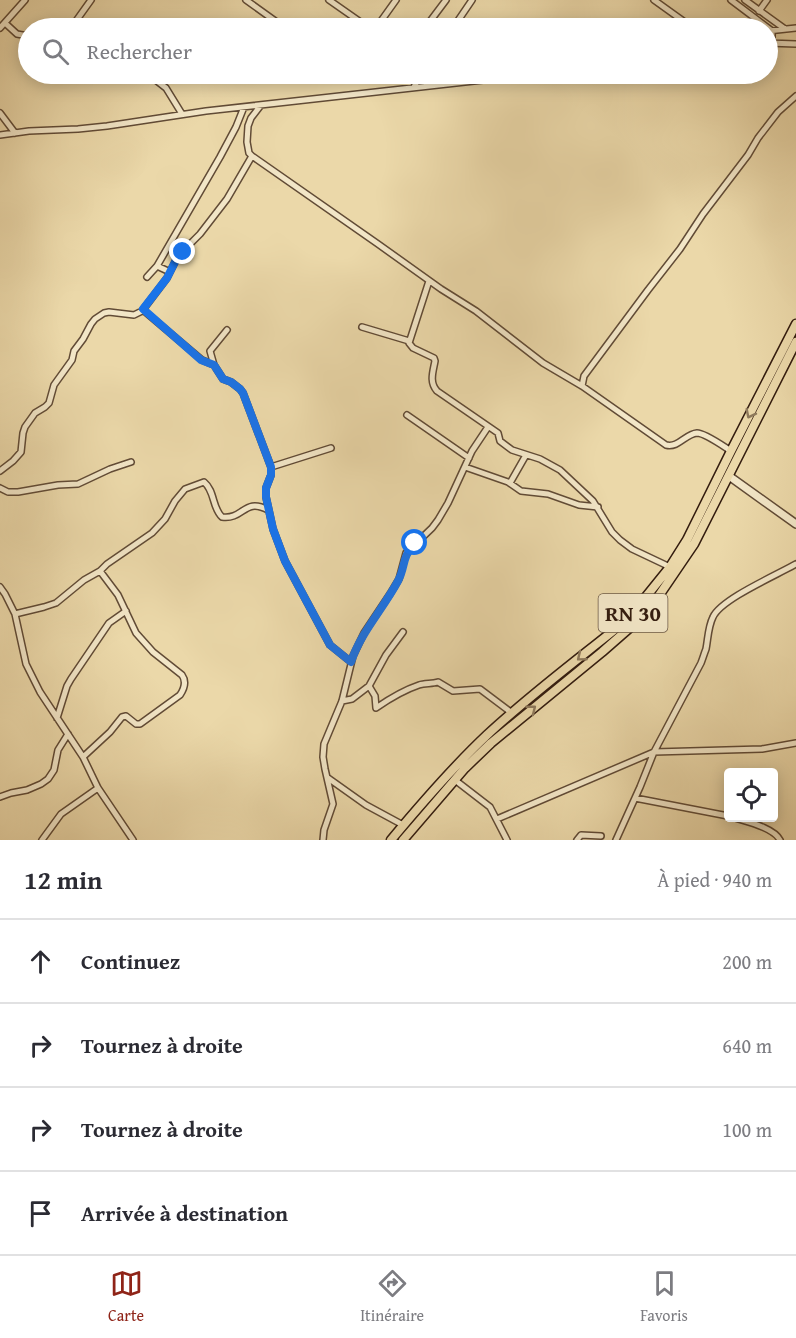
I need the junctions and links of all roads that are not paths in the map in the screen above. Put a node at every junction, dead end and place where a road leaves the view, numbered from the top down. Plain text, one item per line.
1 (25, 0) edge
2 (91, 0) edge
3 (246, 0) edge
4 (258, 0) edge
5 (329, 0) edge
6 (342, 0) edge
7 (396, 0) edge
8 (446, 0) edge
9 (472, 0) edge
10 (654, 0) edge
11 (731, 0) edge
12 (745, 0) edge
13 (767, 0) edge
14 (254, 6) junction
15 (337, 6) junction
16 (760, 10) junction
17 (754, 17) joint
18 (78, 18) edge
19 (271, 18) edge
20 (354, 18) edge
21 (382, 18) edge
22 (433, 18) edge
23 (460, 18) edge
24 (679, 18) edge
25 (771, 18) edge
26 (5, 23) junction
27 (778, 24) edge
28 (0, 28) edge
29 (796, 28) edge
30 (785, 29) junction
31 (778, 30) edge
32 (18, 34) edge
33 (778, 43) edge
34 (796, 44) edge
35 (161, 84) edge
36 (416, 84) edge
37 (442, 84) edge
38 (414, 87) junction
39 (796, 96) edge
40 (261, 105) junction
41 (244, 107) junction
42 (0, 113) edge
43 (182, 114) junction
44 (251, 118) junction
45 (236, 127) junction
46 (15, 133) junction
47 (0, 135) edge
48 (252, 156) junction
49 (157, 266) junction
50 (170, 272) junction
51 (147, 277) dead end
52 (429, 281) junction
53 (143, 309) junction
54 (796, 324) edge
55 (362, 327) dead end
56 (227, 330) dead end
57 (409, 341) junction
58 (795, 347) edge
59 (214, 365) junction
60 (582, 386) junction
61 (407, 415) dead end
62 (488, 427) junction
63 (331, 448) dead end
64 (731, 451) junction
65 (526, 455) junction
66 (469, 458) junction
67 (131, 462) dead end
68 (271, 467) junction
69 (465, 467) junction
70 (0, 471) edge
71 (729, 476) junction
72 (510, 483) junction
73 (0, 488) edge
74 (598, 507) junction
75 (268, 510) junction
76 (796, 524) edge
77 (796, 564) edge
78 (670, 567) junction
79 (100, 571) junction
80 (0, 587) edge
81 (126, 611) junction
82 (15, 614) junction
83 (403, 632) dead end
84 (351, 662) junction
85 (369, 686) junction
86 (342, 701) junction
87 (512, 713) junction
88 (57, 718) junction
89 (68, 734) junction
90 (796, 743) edge
91 (654, 752) junction
92 (83, 758) junction
93 (328, 778) junction
94 (455, 780) junction
95 (98, 788) junction
96 (0, 797) edge
97 (634, 798) junction
98 (724, 815) edge
99 (497, 819) junction
100 (746, 822) edge
101 (403, 825) junction
102 (601, 836) dead end
103 (42, 840) edge
104 (133, 840) edge
105 (322, 840) edge
106 (391, 840) edge
107 (403, 840) edge
108 (507, 840) edge
109 (577, 840) edge
110 (616, 840) edge
111 (780, 840) edge

1 - 26 street
2 - 18 street
3 - 14 street
4 - 14 street
5 - 15 street
6 - 15 street
7 - 21 street
8 - 22 street
9 - 23 street
10 - 24 street
11 - 17 street
12 - 16 street
13 - 16 street
14 - 19 street
15 - 20 street
16 - 17 street
16 - 25 street
26 - 28 street
26 - 32 street
27 - 30 street
29 - 30 street
30 - 31 street
33 - 34 street
35 - 43 street
36 - 38 street
37 - 38 street
38 - 40 street
39 - 60 street
40 - 41 street
40 - 44 street
41 - 43 street
41 - 45 street
42 - 46 street
43 - 46 street
44 - 45 street
44 - 48 street
45 - 49 street
46 - 47 street
48 - 50 street
48 - 52 street
49 - 50 street
49 - 51 street
50 - 53 street
52 - 57 street
52 - 60 street
53 - 59 street
53 - 70 street
54 -> 64 main road, RN 30 / RN 30
55 - 57 street
56 - 59 street
57 - 62 street
58 - 71 main road, RN 30
59 - 68 street
60 - 64 street
61 - 66 street
62 - 65 street
62 - 66 street
63 - 68 street
64 - 78 main road, RN 30 / RN 30
65 - 72 street
65 - 74 street
66 - 69 street
67 - 73 street
68 - 75 street
69 - 72 street
69 - 84 street
71 - 76 street
94 -> 71 main road, RN 30
72 - 74 street
74 - 78 street
75 - 79 street
75 - 84 street
77 - 91 street
78 -> 87 main road, RN 30 / RN 30
79 - 81 street
79 - 82 street
80 - 82 street
81 - 88 street
81 - 92 street
82 - 88 street
83 - 85 street
84 - 86 street
85 - 86 street
85 - 87 street
86 - 93 street
87 - 101 main road, RN 30 / RN 30
88 - 89 street
89 - 92 street
89 - 96 street
90 - 91 street
91 - 97 street
91 - 99 street
92 - 95 street
93 - 101 street
93 - 105 street
94 - 99 street
94 - 107 main road, RN 30
95 - 103 street
95 - 104 street
97 - 98 street
97 - 110 street
99 - 108 street
100 - 111 street
101 - 106 main road, RN 30 / RN 30
102 - 109 street

